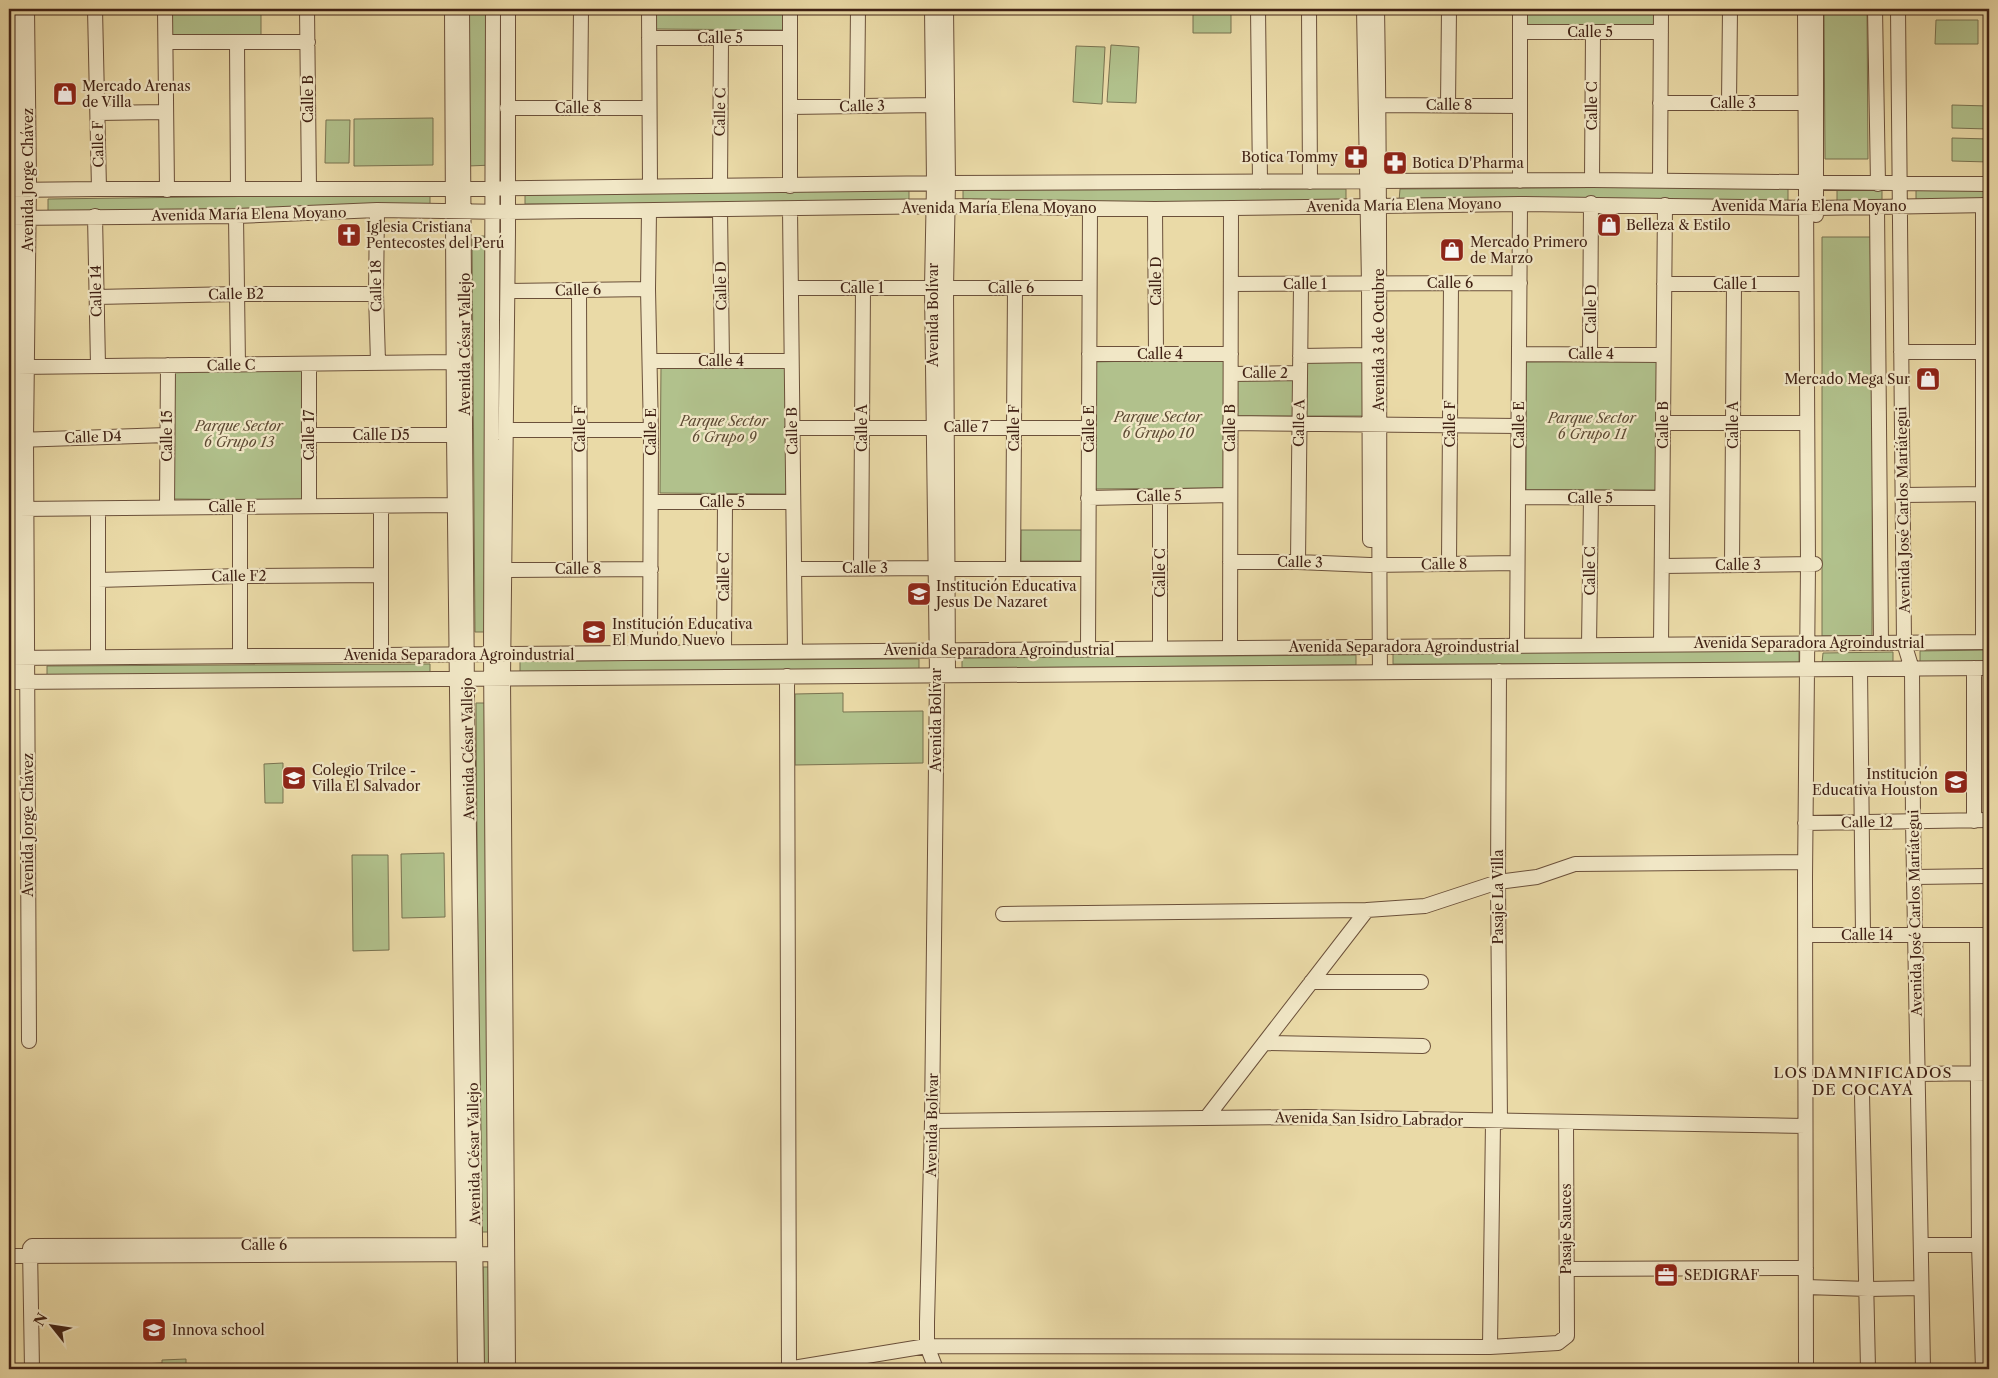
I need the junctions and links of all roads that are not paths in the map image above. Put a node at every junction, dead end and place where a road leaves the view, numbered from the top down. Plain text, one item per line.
1 (15, 9) edge
2 (27, 9) edge
3 (95, 9) edge
4 (166, 9) edge
5 (307, 9) edge
6 (452, 9) edge
7 (462, 9) edge
8 (493, 9) edge
9 (508, 9) edge
10 (581, 9) edge
11 (649, 9) edge
12 (790, 9) edge
13 (858, 9) edge
14 (932, 9) edge
15 (946, 9) edge
16 (1258, 9) edge
17 (1309, 9) edge
18 (1364, 9) edge
19 (1377, 9) edge
20 (1449, 9) edge
21 (1520, 9) edge
22 (1661, 9) edge
23 (1730, 9) edge
24 (1805, 9) edge
25 (1816, 9) edge
26 (1875, 9) edge
27 (1898, 9) edge
28 (1520, 32) junction
29 (1593, 32) junction
30 (1661, 32) junction
31 (649, 38) junction
32 (721, 38) junction
33 (790, 38) junction
34 (166, 42) junction
35 (237, 42) junction
36 (308, 42) junction
37 (1660, 103) junction
38 (1729, 103) junction
39 (1805, 103) junction
40 (934, 105) junction
41 (1379, 105) junction
42 (1448, 105) junction
43 (857, 106) junction
44 (1520, 106) junction
45 (790, 107) junction
46 (507, 108) junction
47 (580, 108) junction
48 (649, 108) junction
49 (165, 112) junction
50 (98, 113) junction
51 (18, 117) edge
52 (1592, 180) junction
53 (1373, 181) junction
54 (1520, 181) junction
55 (1660, 181) junction
56 (1260, 182) junction
57 (1310, 182) junction
58 (941, 183) junction
59 (1811, 183) junction
60 (1878, 184) junction
61 (1989, 184) edge
62 (1900, 185) junction
63 (720, 186) junction
64 (790, 186) junction
65 (650, 187) junction
66 (309, 188) junction
67 (492, 188) junction
68 (508, 188) junction
69 (100, 189) junction
70 (238, 189) junction
71 (458, 189) junction
72 (18, 190) edge
73 (167, 190) junction
74 (1520, 204) junction
75 (1591, 204) junction
76 (1665, 205) junction
77 (1986, 205) edge
78 (941, 206) junction
79 (1374, 206) junction
80 (1900, 206) junction
81 (1877, 207) junction
82 (1090, 208) junction
83 (1231, 208) junction
84 (1811, 208) junction
85 (790, 209) junction
86 (1156, 209) junction
87 (377, 210) junction
88 (720, 210) junction
89 (458, 211) junction
90 (649, 211) junction
91 (492, 212) junction
92 (508, 212) junction
93 (94, 216) junction
94 (236, 216) junction
95 (18, 218) edge
96 (1451, 283) junction
97 (1520, 283) junction
98 (1231, 284) junction
99 (1301, 284) junction
100 (1374, 284) junction
101 (1664, 284) junction
102 (1734, 284) junction
103 (1806, 284) junction
104 (791, 288) junction
105 (863, 288) junction
106 (939, 288) junction
107 (1015, 288) junction
108 (1089, 288) junction
109 (648, 289) junction
110 (579, 290) junction
111 (508, 291) junction
112 (237, 294) junction
113 (376, 294) junction
114 (96, 297) junction
115 (1901, 352) junction
116 (1986, 352) edge
117 (1089, 354) junction
118 (1156, 354) junction
119 (1231, 354) junction
120 (1519, 354) junction
121 (1590, 354) junction
122 (1663, 354) junction
123 (1368, 355) junction
124 (1300, 356) junction
125 (650, 361) junction
126 (722, 361) junction
127 (792, 361) junction
128 (378, 362) junction
129 (454, 362) junction
130 (309, 364) junction
131 (98, 365) junction
132 (168, 365) junction
133 (238, 365) junction
134 (16, 367) edge
135 (1300, 373) junction
136 (1230, 374) junction
137 (1663, 422) junction
138 (1230, 423) junction
139 (1733, 423) junction
140 (1807, 423) junction
141 (1299, 424) junction
142 (1373, 424) junction
143 (1450, 425) junction
144 (1518, 426) junction
145 (940, 427) junction
146 (792, 428) junction
147 (862, 428) junction
148 (1014, 428) junction
149 (1089, 428) junction
150 (507, 430) junction
151 (581, 430) junction
152 (651, 430) junction
153 (167, 435) junction
154 (309, 435) junction
155 (454, 435) junction
156 (17, 439) edge
157 (1986, 494) edge
158 (1230, 495) junction
159 (1160, 496) junction
160 (1903, 496) junction
161 (1518, 497) junction
162 (1088, 498) junction
163 (1591, 498) junction
164 (1662, 498) junction
165 (651, 502) junction
166 (725, 502) junction
167 (793, 502) junction
168 (455, 505) junction
169 (309, 506) junction
170 (381, 506) junction
171 (240, 507) junction
172 (167, 508) junction
173 (17, 509) edge
174 (98, 509) junction
175 (1230, 562) junction
176 (1298, 562) junction
177 (1518, 563) junction
178 (1449, 564) junction
179 (1374, 565) junction
180 (1811, 565) junction
181 (1662, 566) junction
182 (1732, 566) junction
183 (861, 568) junction
184 (580, 569) junction
185 (651, 569) junction
186 (794, 569) junction
187 (943, 569) junction
188 (1013, 569) junction
189 (1088, 569) junction
190 (505, 570) junction
191 (381, 575) junction
192 (240, 576) junction
193 (98, 580) junction
194 (1986, 642) edge
195 (1811, 643) junction
196 (1880, 643) junction
197 (1904, 643) junction
198 (1589, 645) junction
199 (1661, 645) junction
200 (1517, 646) junction
201 (1375, 647) junction
202 (1230, 648) junction
203 (1160, 649) junction
204 (1088, 650) junction
205 (943, 651) junction
206 (724, 652) junction
207 (795, 652) junction
208 (650, 653) junction
209 (497, 654) junction
210 (381, 655) junction
211 (462, 655) junction
212 (240, 656) junction
213 (98, 657) junction
214 (17, 658) edge
215 (1974, 668) junction
216 (1989, 668) edge
217 (1811, 669) junction
218 (1860, 669) junction
219 (1912, 669) junction
220 (1499, 671) junction
221 (1375, 672) junction
222 (943, 675) junction
223 (787, 676) junction
224 (462, 679) junction
225 (497, 679) junction
226 (17, 682) edge
227 (1974, 820) junction
228 (1989, 820) edge
229 (1862, 822) junction
230 (1913, 822) junction
231 (1805, 823) junction
232 (1805, 862) junction
233 (1989, 876) edge
234 (1914, 877) junction
235 (1498, 882) junction
236 (1367, 910) junction
237 (1002, 914) dead end
238 (1805, 935) junction
239 (1863, 935) junction
240 (1915, 935) junction
241 (1983, 935) edge
242 (1311, 982) junction
243 (1421, 982) dead end
244 (29, 1041) dead end
245 (1264, 1043) junction
246 (1423, 1046) dead end
247 (1984, 1073) edge
248 (1917, 1074) junction
249 (1862, 1094) dead end
250 (1207, 1117) junction
251 (932, 1121) junction
252 (1496, 1122) junction
253 (1566, 1123) junction
254 (1805, 1126) junction
255 (1984, 1131) edge
256 (1984, 1245) edge
257 (1920, 1246) junction
258 (469, 1249) junction
259 (502, 1249) junction
260 (9, 1256) edge
261 (30, 1256) junction
262 (1806, 1268) junction
263 (1567, 1270) junction
264 (1806, 1287) junction
265 (1921, 1288) junction
266 (1868, 1290) junction
267 (928, 1346) junction
268 (1490, 1347) junction
269 (32, 1369) edge
270 (465, 1369) edge
271 (477, 1369) edge
272 (496, 1369) edge
273 (508, 1369) edge
274 (788, 1369) edge
275 (936, 1369) edge
276 (1806, 1369) edge
277 (1868, 1369) edge
278 (1923, 1369) edge
279 (1984, 1369) edge

1 - 51 street, Avenida Jorge Chávez
2 - 51 street, Avenida Jorge Chávez
3 - 50 street, Calle F
4 - 34 street
5 - 36 street, Calle B
6 - 71 street, Avenida César Vallejo
7 - 71 street, Avenida César Vallejo
8 - 67 street, Avenida César Vallejo
9 - 46 street, Avenida César Vallejo
10 - 47 street
11 - 31 street
12 - 33 street
13 - 43 street
14 - 40 street, Avenida Bolívar
15 - 58 street, Avenida Bolívar
16 - 56 street
17 - 57 street
18 - 53 street, Avenida 3 de Octubre
19 - 41 street, Avenida 3 de Octubre
20 - 42 street
21 - 28 street
22 - 30 street
23 - 38 street
24 - 39 street
25 - 59 street
26 - 60 street
27 - 62 street, Avenida José Carlos Mariátegui
28 - 29 street, Calle 5
28 - 44 street
29 - 30 street, Calle 5
29 - 52 street, Calle C
30 - 37 street
31 - 32 street, Calle 5
31 - 48 street
32 - 33 street, Calle 5
32 - 63 street, Calle C
33 - 45 street
34 - 35 street
34 - 49 street
35 - 36 street
35 - 70 street
36 - 66 street, Calle B
37 - 38 street, Calle 3
37 - 55 street
38 - 39 street, Calle 3
39 - 59 street
40 - 43 street, Calle 3
40 - 58 street, Avenida Bolívar
41 - 42 street, Calle 8
41 - 53 street, Avenida 3 de Octubre
42 - 44 street, Calle 8
43 - 45 street, Calle 3
44 - 54 street
45 - 64 street
46 - 47 street, Calle 8
46 - 68 street, Avenida César Vallejo
47 - 48 street, Calle 8
48 - 65 street
49 - 50 street
49 - 73 street
50 - 69 street, Calle F
51 - 72 street, Avenida Jorge Chávez
52 - 54 street, Avenida María Elena Moyano
52 - 55 street, Avenida María Elena Moyano
53 - 54 street, Avenida María Elena Moyano
53 - 57 street, Avenida María Elena Moyano
53 - 79 street, Avenida 3 de Octubre
55 - 59 street, Avenida María Elena Moyano
56 - 57 street, Avenida María Elena Moyano
56 - 58 street, Avenida María Elena Moyano
58 - 64 street, Avenida María Elena Moyano
58 - 78 street, Avenida Bolívar
59 - 60 street, Avenida María Elena Moyano
59 - 84 street
60 - 62 street, Avenida María Elena Moyano
61 - 62 street, Avenida María Elena Moyano
62 - 80 street, Avenida José Carlos Mariátegui
63 - 64 street, Avenida María Elena Moyano
63 - 65 street, Avenida María Elena Moyano
65 - 68 street, Avenida María Elena Moyano
66 - 70 street, Avenida María Elena Moyano
66 - 71 street, Avenida María Elena Moyano
67 - 68 street, Avenida María Elena Moyano
67 - 71 street, Avenida María Elena Moyano
67 - 91 street, Avenida César Vallejo
68 - 92 street, Avenida César Vallejo
69 - 72 street, Avenida María Elena Moyano
69 - 73 street, Avenida María Elena Moyano
70 - 73 street, Avenida María Elena Moyano
71 - 89 street, Avenida César Vallejo
72 - 95 street, Avenida Jorge Chávez
74 - 75 street, Avenida María Elena Moyano
74 - 79 street, Avenida María Elena Moyano
74 - 97 street, Calle E
75 - 76 street, Avenida María Elena Moyano
75 - 121 street, Calle D
76 - 84 street, Avenida María Elena Moyano
76 - 101 street, Calle B
77 - 80 street, Avenida María Elena Moyano
77 - 116 street
78 - 82 street, Avenida María Elena Moyano
78 - 85 street, Avenida María Elena Moyano
78 - 106 street, Avenida Bolívar
79 - 83 street, Avenida María Elena Moyano
79 - 100 street, Avenida 3 de Octubre
80 - 81 street, Avenida María Elena Moyano
80 - 115 street, Avenida José Carlos Mariátegui
81 - 84 street, Avenida María Elena Moyano
81 - 196 street, Avenida José Carlos Mariátegui
82 - 86 street, Avenida María Elena Moyano
82 - 108 street, Calle E
83 - 86 street, Avenida María Elena Moyano
83 - 98 street, Calle B
84 - 103 street
84 - 180 street
85 - 88 street, Avenida María Elena Moyano
85 - 104 street, Calle B
86 - 118 street, Calle D
87 - 89 street, Avenida María Elena Moyano
87 - 94 street, Avenida María Elena Moyano
87 - 113 street, Calle 18
88 - 90 street, Avenida María Elena Moyano
88 - 126 street, Calle D
89 - 91 street, Avenida María Elena Moyano
89 - 129 street, Avenida César Vallejo
89 - 211 street, Avenida César Vallejo
90 - 92 street, Avenida María Elena Moyano
90 - 109 street, Calle E
91 - 92 street, Avenida María Elena Moyano
91 - 209 street, Avenida César Vallejo
92 - 111 street, Avenida César Vallejo
93 - 94 street, Avenida María Elena Moyano
93 - 95 street, Avenida María Elena Moyano
93 - 114 street, Calle 14
94 - 112 street
95 - 134 street, Avenida Jorge Chávez
96 - 97 street, Calle 6
96 - 100 street, Calle 6
96 - 143 street, Calle F
97 - 120 street, Calle E
98 - 99 street, Calle 1
98 - 119 street, Calle B
99 - 100 street, Calle 1
99 - 124 street, Calle A
100 - 123 street, Avenida 3 de Octubre
100 - 142 street, Avenida 3 de Octubre
101 - 102 street, Calle 1
101 - 122 street, Calle B
102 - 103 street, Calle 1
102 - 139 street, Calle A
103 - 140 street
104 - 105 street, Calle 1
104 - 127 street, Calle B
105 - 106 street, Calle 1
105 - 147 street, Calle A
106 - 107 street, Calle 6
106 - 145 street, Avenida Bolívar
107 - 108 street, Calle 6
107 - 148 street, Calle F
108 - 117 street, Calle E
109 - 110 street, Calle 6
109 - 125 street, Calle E
110 - 111 street, Calle 6
110 - 151 street, Calle F
111 - 150 street, Avenida César Vallejo
112 - 113 street, Calle B2
112 - 114 street, Calle B2
112 - 133 street
113 - 128 street, Calle 18
114 - 131 street, Calle 14
115 - 116 street
115 - 160 street, Avenida José Carlos Mariátegui
116 - 157 street
117 - 118 street, Calle 4
117 - 149 street, Calle E
118 - 119 street, Calle 4
119 - 136 street, Calle B
120 - 121 street, Calle 4
120 - 144 street, Calle E
121 - 122 street, Calle 4
122 - 137 street, Calle B
123 - 124 street, Calle 2
123 - 142 street, Avenida 3 de Octubre
124 - 135 street, Calle A
125 - 126 street, Calle 4
125 - 152 street, Calle E
126 - 127 street, Calle 4
127 - 146 street, Calle B
128 - 129 street, Calle C
128 - 130 street, Calle C
129 - 155 street, Avenida César Vallejo
130 - 133 street, Calle C
130 - 154 street, Calle 17
131 - 132 street, Calle C
131 - 134 street, Calle C
132 - 133 street, Calle C
132 - 153 street, Calle 15
134 - 156 street, Avenida Jorge Chávez
135 - 136 street, Calle 2
135 - 141 street, Calle A
136 - 138 street, Calle B
137 - 139 street
137 - 164 street, Calle B
138 - 141 street
138 - 158 street, Calle B
139 - 140 street
139 - 182 street, Calle A
140 - 180 street
141 - 142 street
141 - 176 street, Calle A
142 - 143 street
142 - 179 street, Avenida 3 de Octubre
143 - 144 street
143 - 178 street, Calle F
144 - 161 street, Calle E
145 - 147 street
145 - 148 street, Calle 7
145 - 187 street, Avenida Bolívar
146 - 147 street
146 - 167 street, Calle B
147 - 183 street, Calle A
148 - 149 street, Calle 7
148 - 188 street, Calle F
149 - 162 street, Calle E
150 - 151 street
150 - 190 street, Avenida César Vallejo
151 - 152 street
151 - 184 street, Calle F
152 - 165 street, Calle E
153 - 156 street, Calle D4
153 - 172 street, Calle 15
154 - 155 street, Calle D5
154 - 169 street, Calle 17
155 - 168 street, Avenida César Vallejo
156 - 173 street, Avenida Jorge Chávez
157 - 160 street
157 - 194 street
158 - 159 street, Calle 5
158 - 175 street, Calle B
159 - 162 street, Calle 5
159 - 203 street, Calle C
160 - 197 street, Avenida José Carlos Mariátegui
161 - 163 street, Calle 5
161 - 177 street, Calle E
162 - 189 street, Calle E
163 - 164 street, Calle 5
163 - 198 street, Calle C
164 - 181 street, Calle B
165 - 166 street, Calle 5
165 - 185 street, Calle E
166 - 167 street, Calle 5
166 - 206 street, Calle C
167 - 186 street, Calle B
168 - 170 street, Calle E
168 - 211 street, Avenida César Vallejo
169 - 170 street, Calle E
169 - 171 street, Calle E
170 - 191 street
171 - 172 street, Calle E
171 - 192 street
172 - 174 street, Calle E
173 - 174 street, Calle E
173 - 214 street, Avenida Jorge Chávez
174 - 193 street
175 - 176 street, Calle 3
175 - 202 street, Calle B
176 - 179 street, Calle 3
177 - 178 street, Calle 8
177 - 200 street, Calle E
178 - 179 street, Calle 8
179 - 201 street, Avenida 3 de Octubre
180 - 182 street, Calle 3
180 - 195 street
181 - 182 street, Calle 3
181 - 199 street, Calle B
183 - 186 street, Calle 3
183 - 187 street, Calle 3
184 - 185 street, Calle 8
184 - 190 street, Calle 8
185 - 208 street, Calle E
186 - 207 street, Calle B
187 - 188 street
187 - 205 street, Avenida Bolívar
188 - 189 street
189 - 204 street, Calle E
190 - 209 street, Avenida César Vallejo
191 - 192 street, Calle F2
191 - 210 street
192 - 193 street, Calle F2
192 - 212 street
193 - 213 street
194 - 197 street, Avenida Separadora Agroindustrial
195 - 196 street, Avenida Separadora Agroindustrial
195 - 199 street, Avenida Separadora Agroindustrial
195 - 217 street
196 - 197 street, Avenida Separadora Agroindustrial
197 - 219 street, Avenida José Carlos Mariátegui
198 - 199 street, Avenida Separadora Agroindustrial
198 - 200 street, Avenida Separadora Agroindustrial
200 - 201 street, Avenida Separadora Agroindustrial
201 - 202 street, Avenida Separadora Agroindustrial
201 - 221 street, Avenida 3 de Octubre
202 - 203 street, Avenida Separadora Agroindustrial
203 - 204 street, Avenida Separadora Agroindustrial
204 - 205 street, Avenida Separadora Agroindustrial
205 - 207 street, Avenida Separadora Agroindustrial
205 - 222 street, Avenida Bolívar
206 - 207 street, Avenida Separadora Agroindustrial
206 - 208 street, Avenida Separadora Agroindustrial
208 - 209 street, Avenida Separadora Agroindustrial
209 - 211 street, Avenida Separadora Agroindustrial
209 - 225 street, Avenida César Vallejo
210 - 211 street, Avenida Separadora Agroindustrial
210 - 212 street, Avenida Separadora Agroindustrial
211 - 224 street, Avenida César Vallejo
212 - 213 street, Avenida Separadora Agroindustrial
213 - 214 street, Avenida Separadora Agroindustrial
214 - 226 street, Avenida Jorge Chávez
215 - 216 street, Avenida Separadora Agroindustrial
215 - 219 street, Avenida Separadora Agroindustrial
215 - 227 street
217 - 218 street, Avenida Separadora Agroindustrial
217 - 220 street, Avenida Separadora Agroindustrial
217 - 231 street
218 - 219 street, Avenida Separadora Agroindustrial
218 - 229 street
219 - 230 street, Avenida José Carlos Mariátegui
220 - 221 street, Avenida Separadora Agroindustrial
220 - 235 street, Pasaje La Villa
221 - 222 street, Avenida Separadora Agroindustrial
222 - 223 street, Avenida Separadora Agroindustrial
222 - 251 street, Avenida Bolívar
223 - 225 street, Avenida Separadora Agroindustrial
223 - 274 street
224 - 225 street, Avenida Separadora Agroindustrial
224 - 226 street, Avenida Separadora Agroindustrial
224 - 258 street, Avenida César Vallejo
225 - 259 street, Avenida César Vallejo
226 - 244 street, Avenida Jorge Chávez
227 - 228 street, Calle 12
227 - 230 street, Calle 12
229 - 230 street, Calle 12
229 - 231 street, Calle 12
229 - 239 street
230 - 234 street, Avenida José Carlos Mariátegui
231 - 232 street
232 - 235 street
232 - 238 street
233 - 234 street
234 - 240 street, Avenida José Carlos Mariátegui
235 - 236 street
235 - 252 street, Pasaje La Villa
236 - 237 street
236 - 242 street
238 - 239 street, Calle 14
238 - 254 street
239 - 240 street, Calle 14
240 - 241 street, Calle 14
240 - 248 street, Avenida José Carlos Mariátegui
241 - 247 street
242 - 243 street
242 - 245 street
245 - 246 street
245 - 250 street
247 - 248 street
247 - 255 street
248 - 257 street, Avenida José Carlos Mariátegui
249 - 266 street
250 - 251 street, Avenida San Isidro Labrador
250 - 252 street, Avenida San Isidro Labrador
251 - 267 street, Avenida Bolívar
252 - 253 street, Avenida San Isidro Labrador
252 - 268 street, Pasaje La Villa
253 - 254 street, Avenida San Isidro Labrador
253 - 263 street, Pasaje Sauces
254 - 262 street
255 - 256 street
256 - 257 street
256 - 279 street
257 - 265 street, Avenida José Carlos Mariátegui
258 - 259 street, Calle 6
258 - 261 street, Calle 6
258 - 270 street, Avenida César Vallejo
258 - 271 street, Avenida César Vallejo
259 - 272 street, Avenida César Vallejo
259 - 273 street, Avenida César Vallejo
260 - 261 street, Calle 6
261 - 269 street
262 - 263 street
262 - 264 street
263 - 268 street, Pasaje Sauces
264 - 266 street
264 - 276 street
265 - 266 street
265 - 278 street, Avenida José Carlos Mariátegui
266 - 277 street
267 - 268 street
267 - 274 street
267 - 275 street, Avenida Bolívar

